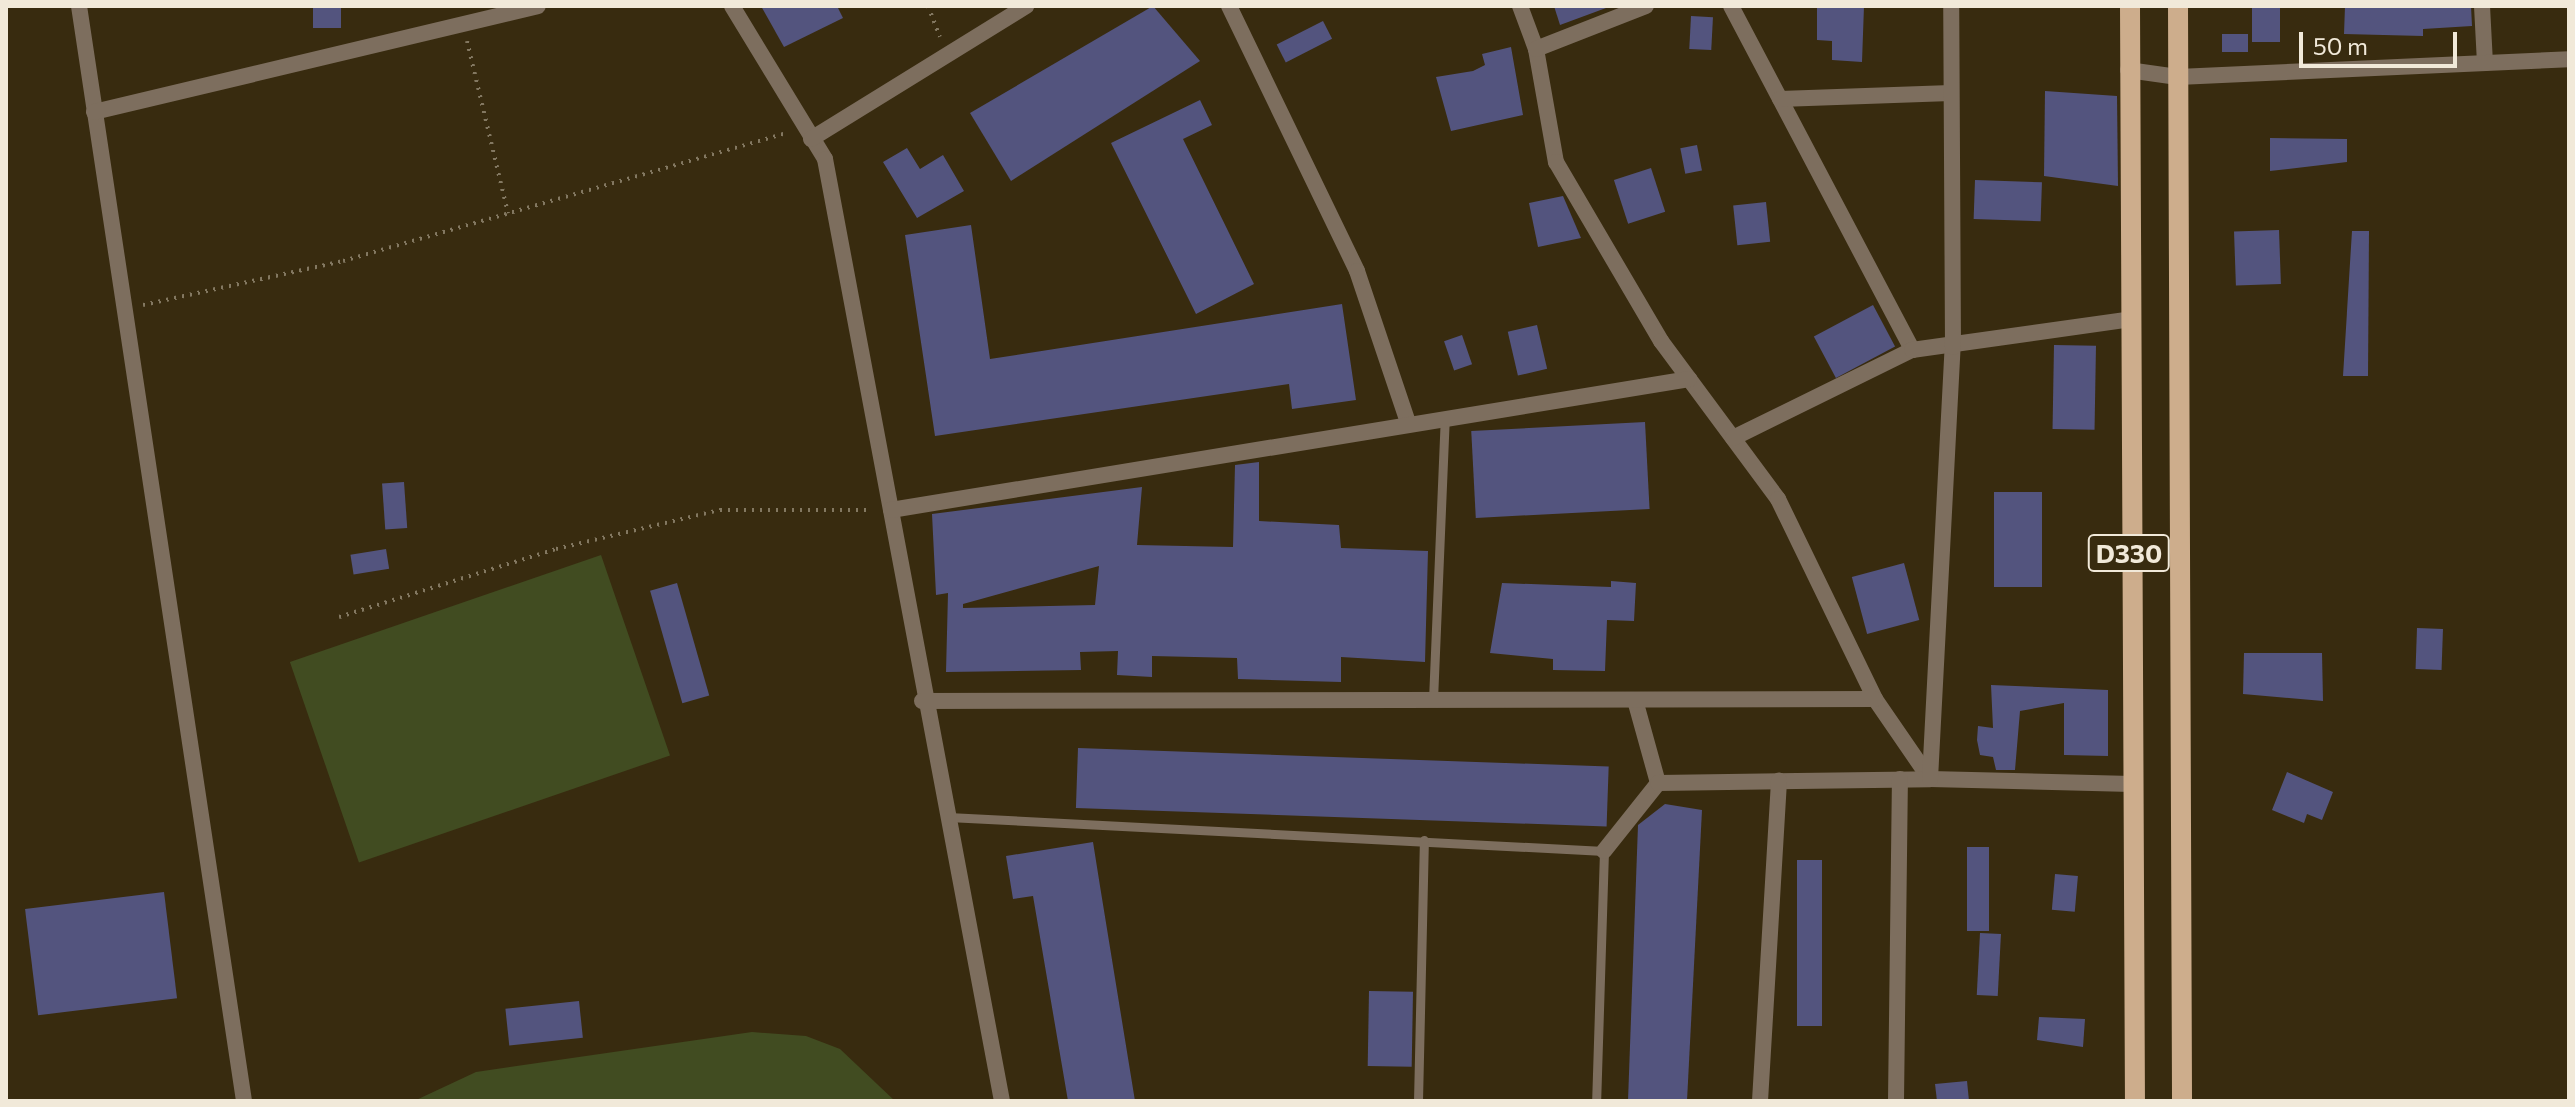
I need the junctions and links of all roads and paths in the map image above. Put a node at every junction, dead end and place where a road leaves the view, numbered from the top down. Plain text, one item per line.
1 (79, 6) edge
2 (538, 6) edge
3 (732, 6) edge
4 (928, 6) edge
5 (1026, 6) edge
6 (1229, 6) edge
7 (1520, 6) edge
8 (1646, 6) edge
9 (1731, 6) edge
10 (1951, 6) edge
11 (2130, 6) edge
12 (2178, 6) edge
13 (2482, 6) edge
14 (463, 24) junction
15 (1536, 49) junction
16 (946, 54) junction
17 (2569, 59) edge
18 (2485, 63) junction
19 (2128, 70) junction
20 (2178, 77) junction
21 (1951, 93) junction
22 (1780, 99) junction
23 (94, 112) junction
24 (808, 133) junction
25 (508, 213) junction
26 (123, 310) junction
27 (2126, 320) junction
28 (1953, 347) junction
29 (1912, 350) junction
30 (1689, 379) junction
31 (1446, 414) junction
32 (1407, 420) junction
33 (1733, 438) junction
34 (891, 510) junction
35 (339, 617) dead end
36 (1875, 699) junction
37 (1433, 700) junction
38 (1635, 700) junction
39 (922, 701) junction
40 (1900, 779) junction
41 (1930, 779) junction
42 (1779, 781) junction
43 (1658, 783) junction
44 (2132, 784) junction
45 (945, 817) junction
46 (1424, 840) junction
47 (1604, 851) junction
48 (244, 1101) edge
49 (1002, 1101) edge
50 (1418, 1101) edge
51 (1596, 1101) edge
52 (1760, 1101) edge
53 (1896, 1101) edge
54 (2135, 1101) edge
55 (2182, 1101) edge

1 - 23 street
2 - 14 street
3 - 24 street
4 - 16 path
5 - 16 street
6 - 32 street
7 - 15 street
8 - 15 street
9 - 22 street
10 - 21 street
11 - 19 main road, D330
12 - 20 main road, D330
13 - 18 street
14 - 23 street
14 - 25 path
15 - 30 street
16 - 24 street
17 - 18 street
18 - 20 street
19 - 20 street
19 - 27 main road, D330
20 - 55 main road, D330
21 - 22 street
21 - 28 street
22 - 29 street
23 - 26 street
24 - 25 path
24 - 34 street
25 - 26 path
26 - 48 street
27 - 28 street
27 - 44 main road, D330
28 - 29 street
28 - 41 street
29 - 33 street
30 - 31 street
30 - 33 street
31 - 32 street
31 - 37 lane
32 - 34 street
33 - 36 street
34 - 35 path
34 - 39 street
36 - 38 street
36 - 41 street
37 - 38 street
37 - 39 street
38 - 43 street
39 - 45 street
40 - 41 street
40 - 42 street
40 - 53 street
41 - 44 street
42 - 43 street
42 - 52 street
43 - 47 street
44 - 54 main road, D330
45 - 46 lane
45 - 49 street
46 - 47 lane
46 - 50 lane
47 - 51 lane

